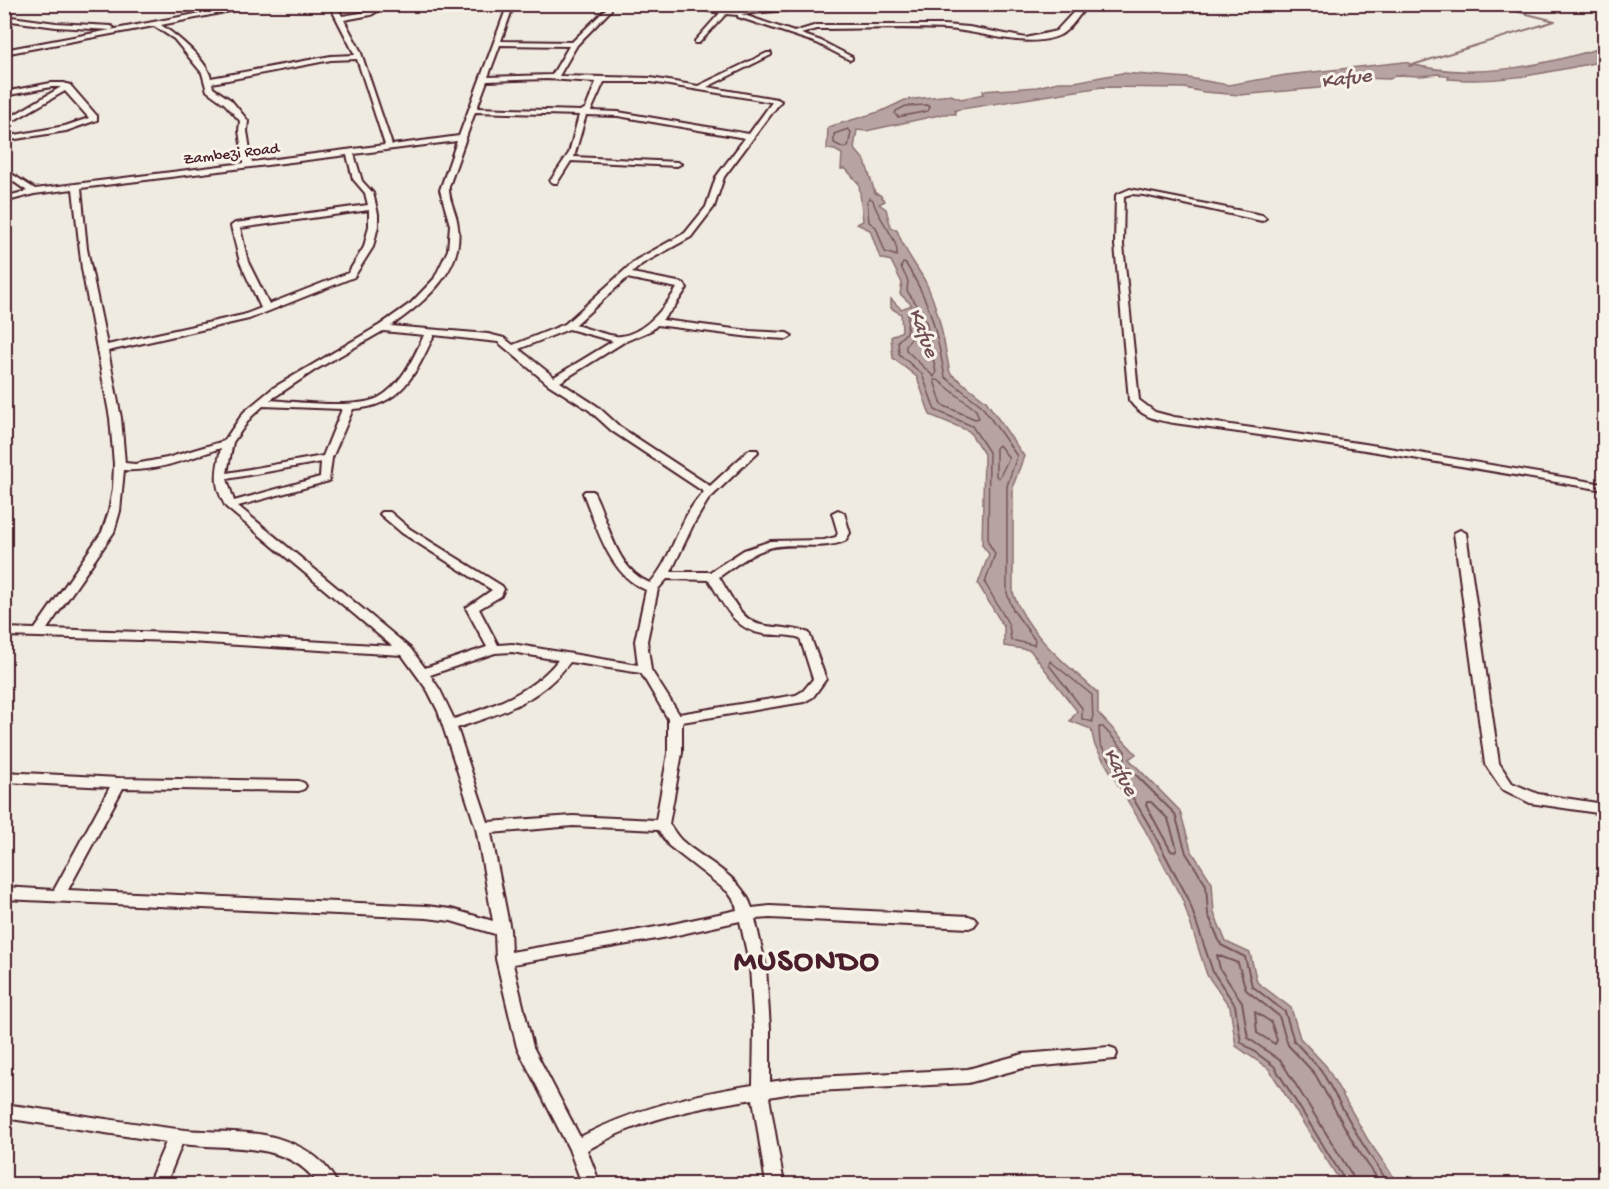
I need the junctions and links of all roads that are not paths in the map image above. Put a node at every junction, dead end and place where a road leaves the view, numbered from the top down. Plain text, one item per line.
1 (262, 4) edge
2 (332, 4) edge
3 (386, 4) edge
4 (511, 4) edge
5 (607, 4) edge
6 (675, 4) edge
7 (811, 4) edge
8 (858, 4) edge
9 (1085, 4) edge
10 (827, 6) edge
11 (723, 13) junction
12 (733, 13) junction
13 (835, 13) dead end
14 (4, 18) edge
15 (341, 18) junction
16 (842, 20) dead end
17 (155, 24) junction
18 (136, 27) junction
19 (849, 28) junction
20 (793, 34) junction
21 (697, 42) dead end
22 (498, 43) junction
23 (574, 44) junction
24 (4, 51) edge
25 (769, 54) dead end
26 (359, 57) junction
27 (850, 58) dead end
28 (555, 77) junction
29 (485, 79) junction
30 (601, 80) junction
31 (209, 81) junction
32 (67, 87) junction
33 (700, 87) junction
34 (4, 94) edge
35 (473, 110) junction
36 (583, 113) junction
37 (4, 124) edge
38 (749, 136) junction
39 (463, 138) junction
40 (4, 139) edge
41 (389, 147) junction
42 (350, 152) junction
43 (570, 159) junction
44 (677, 164) dead end
45 (248, 165) junction
46 (4, 171) edge
47 (554, 181) dead end
48 (77, 187) junction
49 (33, 192) junction
50 (4, 200) edge
51 (372, 207) junction
52 (1262, 218) dead end
53 (625, 275) junction
54 (267, 310) junction
55 (657, 322) junction
56 (568, 326) junction
57 (380, 328) junction
58 (430, 333) junction
59 (787, 336) dead end
60 (621, 340) junction
61 (514, 348) junction
62 (103, 349) junction
63 (552, 381) junction
64 (260, 403) junction
65 (349, 406) junction
66 (228, 442) junction
67 (753, 452) dead end
68 (327, 458) junction
69 (118, 466) junction
70 (221, 477) junction
71 (1605, 487) edge
72 (710, 491) junction
73 (589, 494) dead end
74 (230, 505) junction
75 (838, 513) dead end
76 (386, 514) dead end
77 (1460, 532) dead end
78 (664, 575) junction
79 (712, 576) junction
80 (652, 588) junction
81 (4, 632) edge
82 (38, 634) junction
83 (494, 649) junction
84 (406, 651) junction
85 (567, 657) junction
86 (645, 669) junction
87 (423, 673) junction
88 (675, 719) junction
89 (451, 725) junction
90 (4, 777) edge
91 (119, 783) junction
92 (299, 786) dead end
93 (1605, 809) edge
94 (662, 825) junction
95 (483, 828) junction
96 (4, 893) edge
97 (58, 895) junction
98 (746, 914) junction
99 (969, 922) dead end
100 (502, 930) junction
101 (504, 959) junction
102 (1109, 1054) dead end
103 (762, 1090) junction
104 (4, 1111) edge
105 (177, 1135) junction
106 (577, 1147) junction
107 (157, 1185) edge
108 (328, 1185) edge
109 (591, 1185) edge
110 (775, 1185) edge

1 - 17 street
2 - 15 street
3 - 15 street
4 - 22 street
5 - 23 street
6 - 11 street
7 - 10 street
8 - 10 street
9 - 19 street
10 - 12 street
10 - 13 street
11 - 12 street
11 - 21 street
12 - 20 street
14 - 18 street
15 - 26 street
16 - 19 street
17 - 18 street
17 - 31 street
18 - 24 street
19 - 20 street
20 - 27 street
22 - 23 street
22 - 29 street
23 - 28 street
25 - 33 street
26 - 31 street
26 - 41 street
28 - 29 street
28 - 30 street
29 - 35 street
30 - 33 street
30 - 36 street
31 - 45 street
32 - 34 street
32 - 37 street
32 - 40 street
33 - 38 street
35 - 36 street
35 - 39 street
36 - 38 street
36 - 43 street
38 - 53 street
39 - 41 street, Zambezi Road
39 - 57 street
41 - 42 street, Zambezi Road
42 - 45 street, Zambezi Road
42 - 51 street
43 - 44 street
43 - 47 street
45 - 48 street, Zambezi Road
46 - 49 street
48 - 49 street, Zambezi Road
48 - 62 street
49 - 50 street, Zambezi Road
51 - 54 street
51 - 54 street
52 - 71 street
53 - 55 street
53 - 56 street
54 - 62 street
55 - 59 street
55 - 60 street
56 - 60 street
56 - 61 street
57 - 58 street
57 - 64 street
58 - 61 street
58 - 65 street
60 - 63 street
61 - 63 street
62 - 69 street
63 - 72 street
64 - 65 street
64 - 66 street
65 - 68 street
66 - 69 street
66 - 70 street
67 - 72 street
68 - 70 street
68 - 74 street
69 - 82 street
70 - 74 street
72 - 78 street
73 - 80 street
74 - 84 street
75 - 79 street
76 - 83 street
77 - 93 street
78 - 79 street
78 - 80 street
79 - 88 street
80 - 86 street
81 - 82 street
82 - 84 street
83 - 85 street
83 - 87 street
84 - 87 street
85 - 86 street
85 - 89 street
86 - 88 street
87 - 89 street
88 - 94 street
89 - 95 street
90 - 91 street
91 - 92 street
91 - 97 street
94 - 95 street
94 - 98 street
95 - 100 street
96 - 97 street
97 - 100 street
98 - 99 street
98 - 101 street
98 - 103 street
100 - 101 street
101 - 106 street
102 - 103 street
103 - 106 street
103 - 110 street
104 - 105 street
105 - 107 street
105 - 108 street
106 - 109 street

